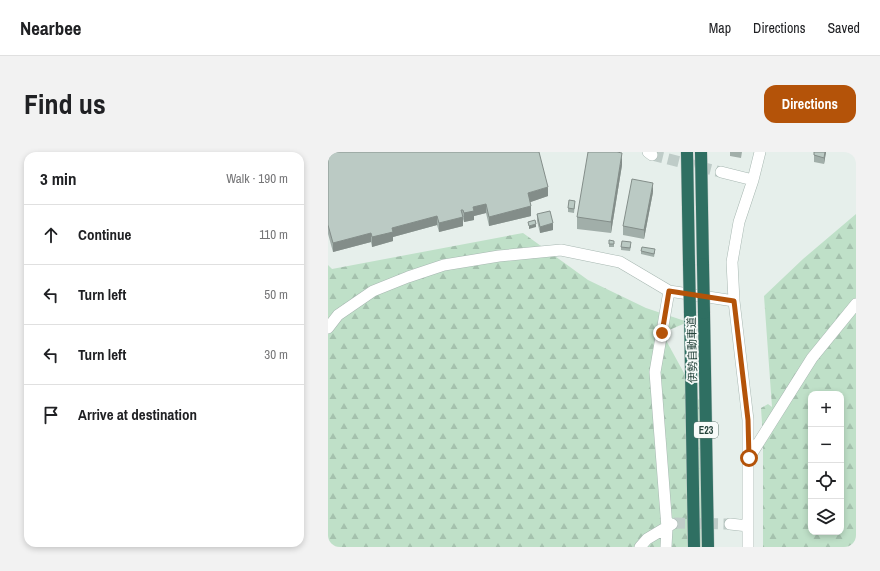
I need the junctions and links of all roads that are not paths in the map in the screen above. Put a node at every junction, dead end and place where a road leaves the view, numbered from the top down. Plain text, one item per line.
1 (687, 152) edge
2 (701, 152) edge
3 (760, 152) edge
4 (721, 172) tunnel mouth
5 (754, 180) junction
6 (669, 291) junction
7 (734, 301) junction
8 (856, 304) edge
9 (328, 328) edge
10 (749, 458) junction
11 (730, 524) tunnel mouth
12 (670, 526) junction
13 (748, 526) junction
14 (640, 547) edge
15 (666, 547) edge
16 (694, 547) edge
17 (708, 547) edge
18 (748, 547) edge

1 - 16 highway, 伊勢自動車道 / E23, bridge
2 - 17 highway, 伊勢自動車道 / E23, bridge
3 - 5 street
4 - 5 street
5 - 7 street
6 - 7 street
6 - 9 street
6 - 12 street
7 - 10 street
8 - 10 street
10 - 13 street
11 - 13 street
12 - 14 street
12 - 15 street
13 - 18 street

